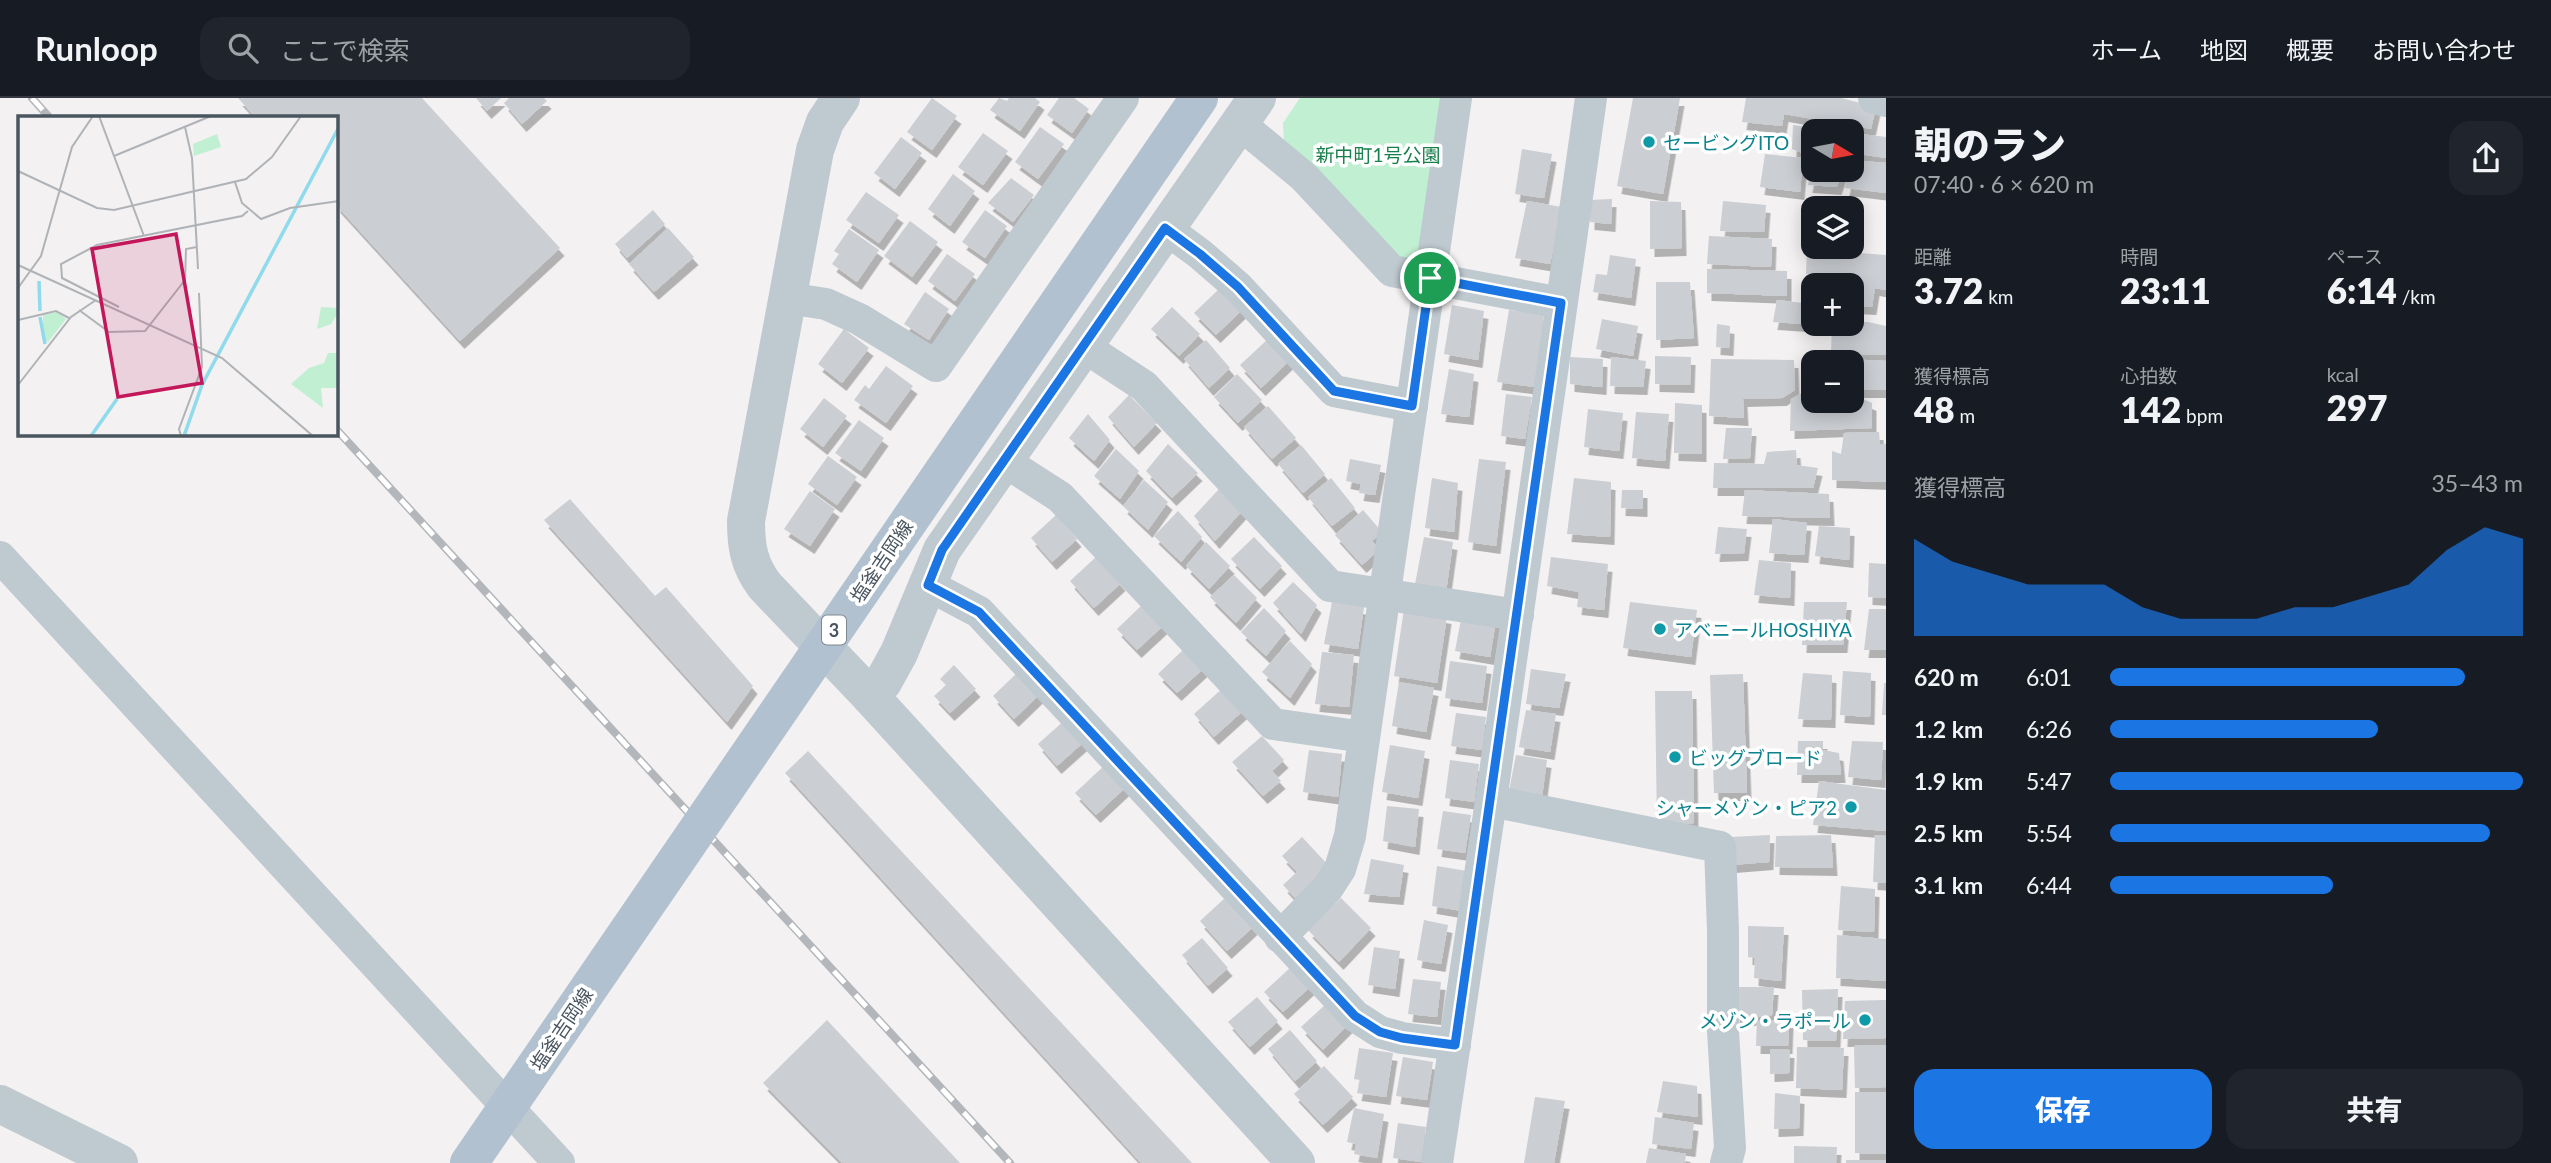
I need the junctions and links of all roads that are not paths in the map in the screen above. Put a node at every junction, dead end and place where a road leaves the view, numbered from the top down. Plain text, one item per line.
1 (841, 98) edge
2 (1123, 98) edge
3 (1199, 98) edge
4 (1456, 98) edge
5 (1591, 98) edge
6 (1874, 98) edge
7 (1886, 101) edge
8 (1248, 111) edge
9 (1165, 228) junction
10 (1430, 278) junction
11 (787, 298) junction
12 (1561, 303) junction
13 (1083, 346) junction
14 (1412, 406) junction
15 (1004, 461) junction
16 (0, 557) edge
17 (928, 585) junction
18 (1384, 595) junction
19 (1518, 615) junction
20 (870, 696) junction
21 (1364, 737) junction
22 (1491, 801) junction
23 (1280, 937) junction
24 (1455, 1045) junction
25 (0, 1104) edge
26 (118, 1163) edge
27 (469, 1163) edge
28 (559, 1163) edge
29 (1296, 1163) edge
30 (1437, 1163) edge
31 (1726, 1163) edge

1 - 11 street
2 - 11 street
3 - 27 main road, 塩釜吉岡線 / 3, bridge
4 - 10 street
5 - 12 street
6 - 7 street
8 - 9 street
8 - 10 street
9 - 13 street
9 - 14 street
10 - 12 street
10 - 14 street
11 - 20 street
12 - 19 street
13 - 15 street
13 - 18 street
14 - 18 street
15 - 17 street
15 - 21 street
16 - 28 street
17 - 20 street
17 - 23 street
18 - 19 street
18 - 21 street
19 - 22 street
20 - 29 street
21 - 23 street
22 - 24 street
22 - 31 street
23 - 24 street
24 - 30 street
25 - 26 street

